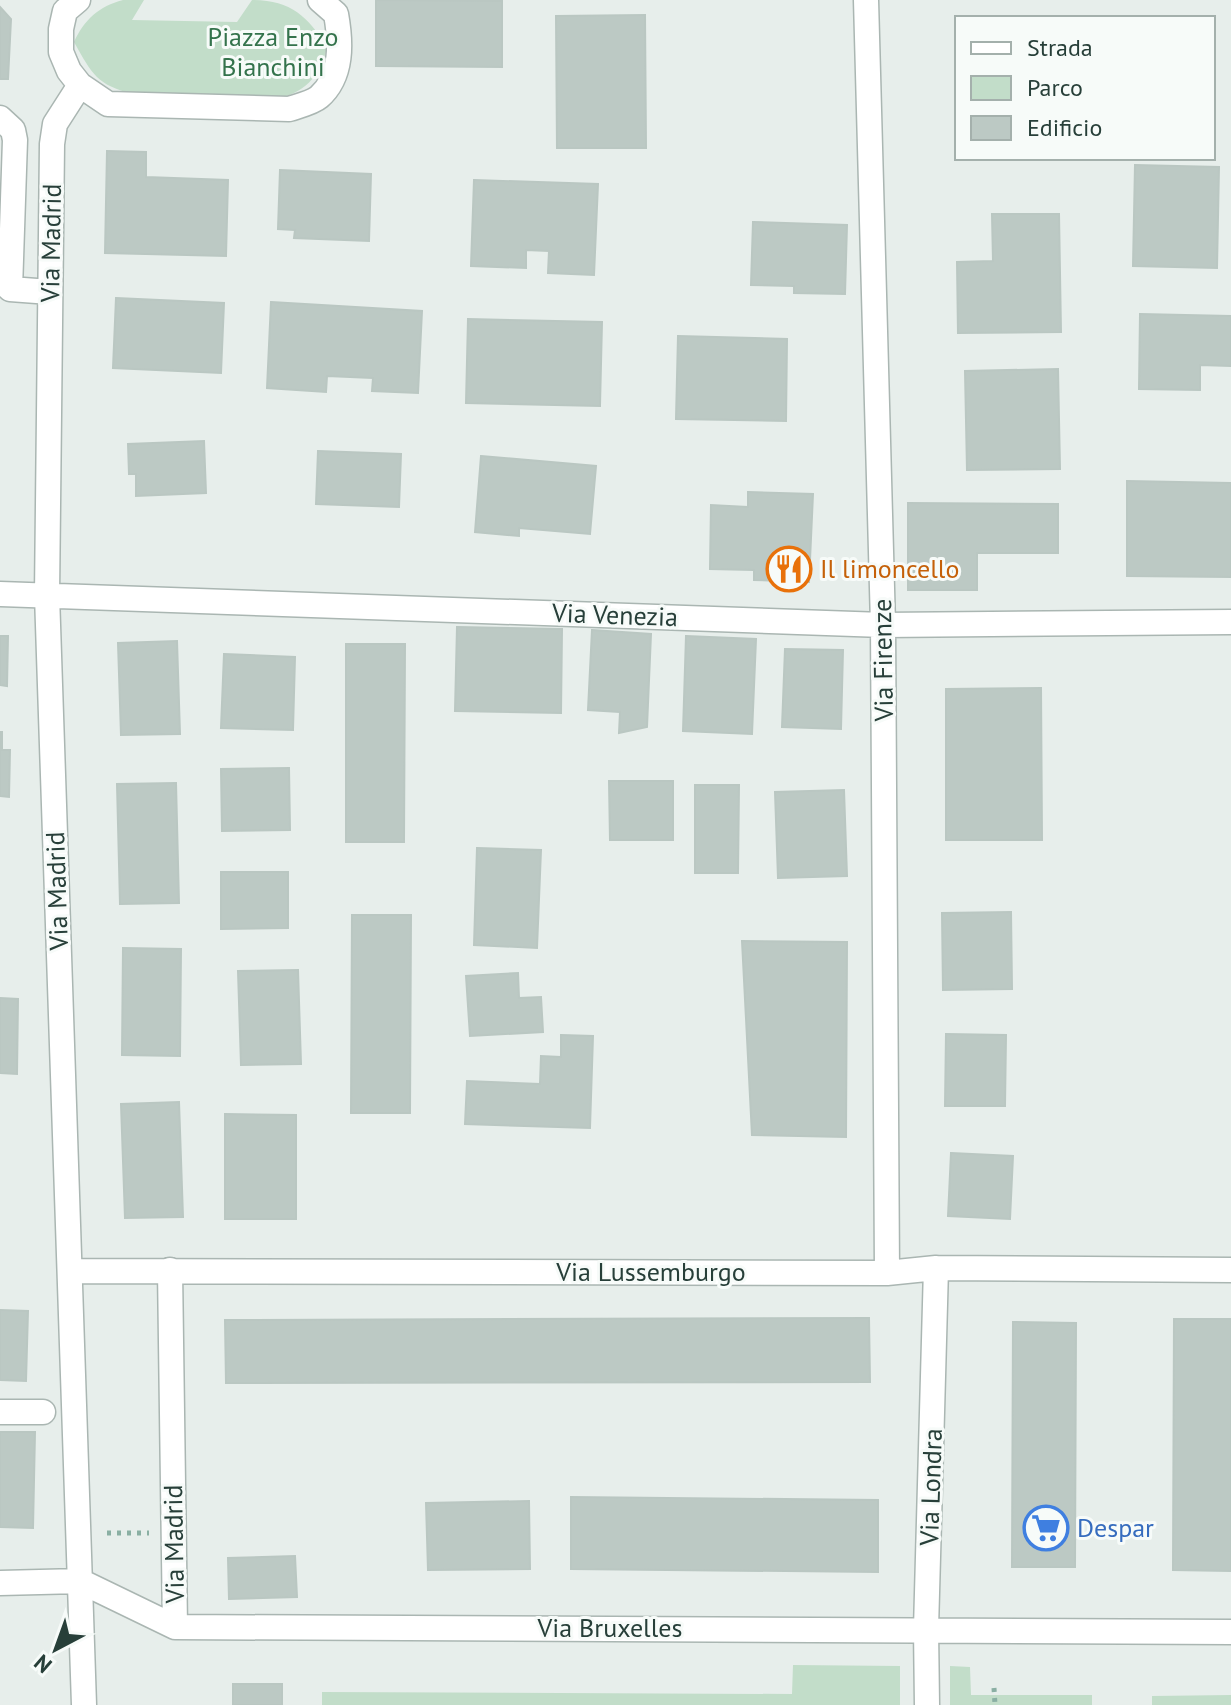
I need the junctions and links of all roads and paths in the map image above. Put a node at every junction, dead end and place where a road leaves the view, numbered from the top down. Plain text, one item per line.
1 (866, 0) edge
2 (65, 4) edge
3 (331, 5) edge
4 (80, 85) junction
5 (0, 118) edge
6 (50, 292) junction
7 (0, 594) edge
8 (47, 595) junction
9 (1231, 622) edge
10 (883, 625) junction
11 (936, 1268) junction
12 (170, 1270) junction
13 (1231, 1270) edge
14 (71, 1271) junction
15 (887, 1273) junction
16 (0, 1412) edge
17 (43, 1412) dead end
18 (78, 1533) junction
19 (174, 1533) junction
20 (80, 1581) junction
21 (0, 1583) edge
22 (175, 1627) junction
23 (926, 1629) junction
24 (1231, 1632) edge
25 (994, 1688) dead end
26 (84, 1705) edge
27 (927, 1705) edge
28 (995, 1705) edge

1 - 10 street, Via Firenze
2 - 4 street
3 - 4 street
4 - 6 street, Via Madrid
5 - 6 street
6 - 8 street, Via Madrid
7 - 8 street, Via Venezia
8 - 10 street, Via Venezia
8 - 14 street, Via Madrid
9 - 10 street, Via Venezia
10 - 15 street, Via Firenze
11 - 13 street, Via Lussemburgo
11 - 15 street, Via Lussemburgo
11 - 23 street, Via Londra
12 - 14 street, Via Lussemburgo
12 - 15 street, Via Lussemburgo
12 - 19 street, Via Madrid
14 - 18 street, Via Madrid
16 - 17 street
18 - 19 path
18 - 20 street, Via Madrid
19 - 22 street, Via Madrid
20 - 21 street, Via Bruxelles
20 - 22 street, Via Bruxelles
20 - 26 street, Via Madrid
22 - 23 street, Via Bruxelles
23 - 24 street, Via Bruxelles
23 - 27 street, Via Londra
25 - 28 path

